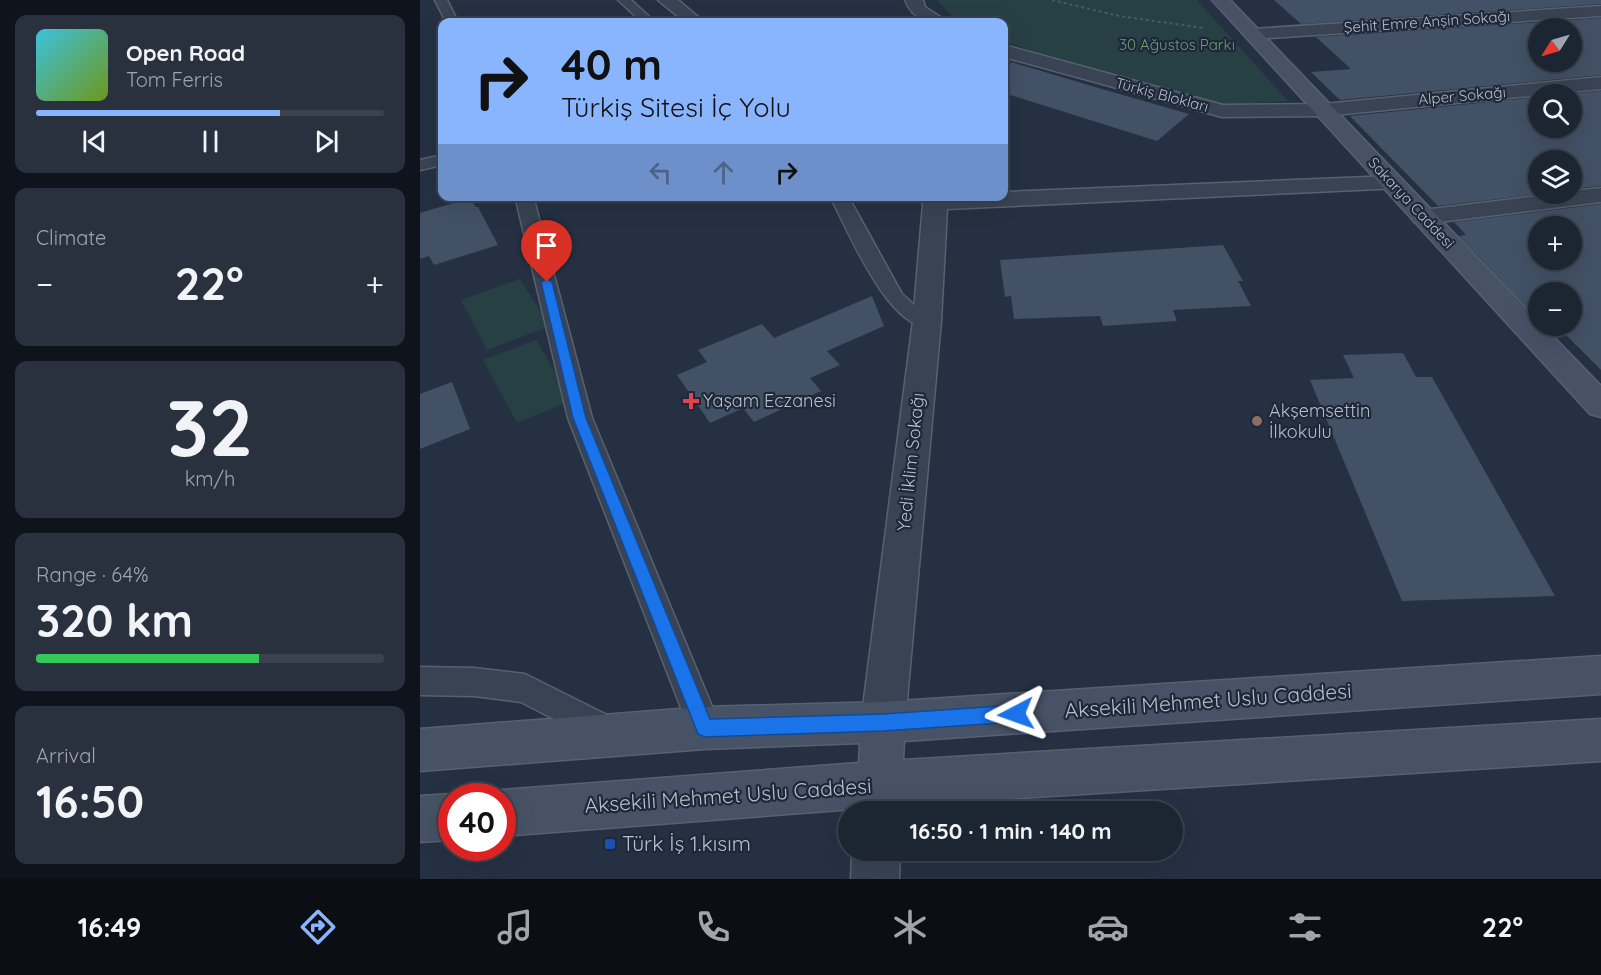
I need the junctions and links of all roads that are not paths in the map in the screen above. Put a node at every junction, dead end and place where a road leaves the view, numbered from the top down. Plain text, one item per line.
1 (441, 0) edge
2 (624, 0) edge
3 (667, 0) edge
4 (914, 0) edge
5 (1221, 0) edge
6 (1601, 10) edge
7 (450, 18) edge
8 (645, 18) edge
9 (689, 18) edge
10 (932, 18) edge
11 (1253, 34) junction
12 (1008, 52) edge
13 (1601, 83) edge
14 (1324, 110) junction
15 (438, 161) edge
16 (420, 165) edge
17 (1392, 183) junction
18 (1008, 196) edge
19 (1598, 199) edge
20 (526, 201) edge
21 (842, 201) edge
22 (932, 201) edge
23 (1424, 217) junction
24 (927, 321) junction
25 (1601, 406) edge
26 (1601, 675) edge
27 (420, 681) edge
28 (883, 722) junction
29 (705, 728) junction
30 (616, 736) junction
31 (1601, 740) edge
32 (420, 750) edge
33 (879, 798) edge
34 (516, 812) edge
35 (438, 818) edge
36 (420, 819) edge
37 (876, 861) edge
38 (875, 879) edge

1 - 7 lane
2 - 8 lane
3 - 9 street
4 - 10 street
5 - 11 street, Sakarya Caddesi
6 - 11 street, Şehit Emre Anşin Sokağı
11 - 14 street, Sakarya Caddesi
12 - 14 street, Türkiş Blokları
13 - 14 street, Alper Sokağı
14 - 17 street, Sakarya Caddesi
15 - 16 lane
17 - 18 street, Yedi İklim Sokağı
17 - 23 street, Sakarya Caddesi
19 - 23 street
20 - 29 lane
21 - 24 lane
22 - 24 street, Yedi İklim Sokağı
23 - 25 street, Sakarya Caddesi
24 - 28 street, Yedi İklim Sokağı
26 - 28 street, Aksekili Mehmet Uslu Caddesi
27 - 30 lane
28 - 29 street, Aksekili Mehmet Uslu Caddesi
28 - 33 street
29 - 30 street, Aksekili Mehmet Uslu Caddesi
30 - 32 street, Aksekili Mehmet Uslu Caddesi
31 - 33 street, Aksekili Mehmet Uslu Caddesi
33 - 34 street, Aksekili Mehmet Uslu Caddesi
35 - 36 street
37 - 38 street

